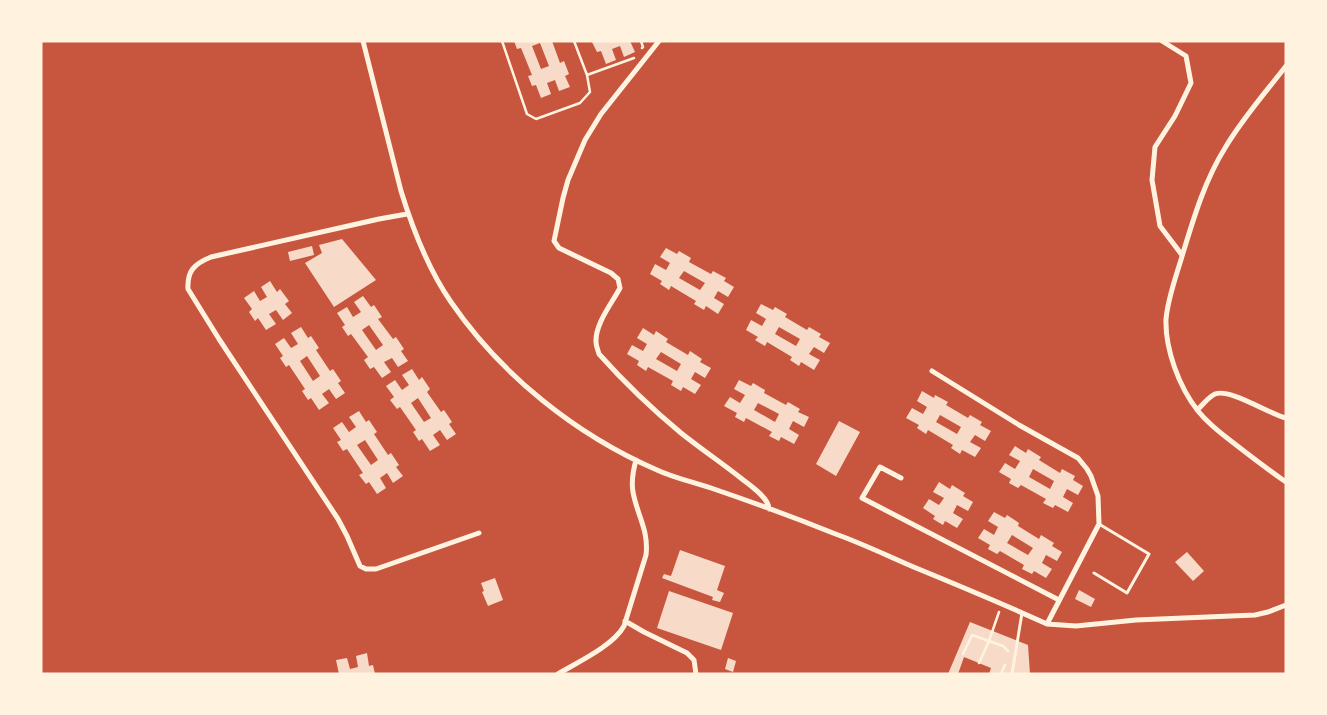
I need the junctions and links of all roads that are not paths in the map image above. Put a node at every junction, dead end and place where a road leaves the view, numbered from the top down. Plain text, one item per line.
1 (363, 41) edge
2 (659, 41) edge
3 (1162, 41) edge
4 (1286, 66) edge
5 (408, 214) junction
6 (1182, 255) junction
7 (932, 371) dead end
8 (1197, 410) junction
9 (1286, 418) edge
10 (636, 460) junction
11 (901, 478) dead end
12 (1286, 482) edge
13 (769, 509) junction
14 (1099, 524) junction
15 (479, 533) dead end
16 (1094, 573) dead end
17 (1059, 600) junction
18 (1286, 605) edge
19 (1022, 613) junction
20 (625, 620) junction
21 (1047, 624) junction
22 (558, 674) edge
23 (696, 674) edge
24 (1012, 674) edge

1 - 5 street
2 - 13 street
3 - 6 street
4 - 6 street
5 - 10 street
5 - 15 street
6 - 8 street
7 - 14 street
8 - 9 street
8 - 12 street
10 - 13 street
10 - 20 street
11 - 17 street
13 - 19 street
14 - 16 lane
14 - 17 street
17 - 21 street
18 - 21 street
19 - 21 street
19 - 24 lane
20 - 22 street
20 - 23 street

